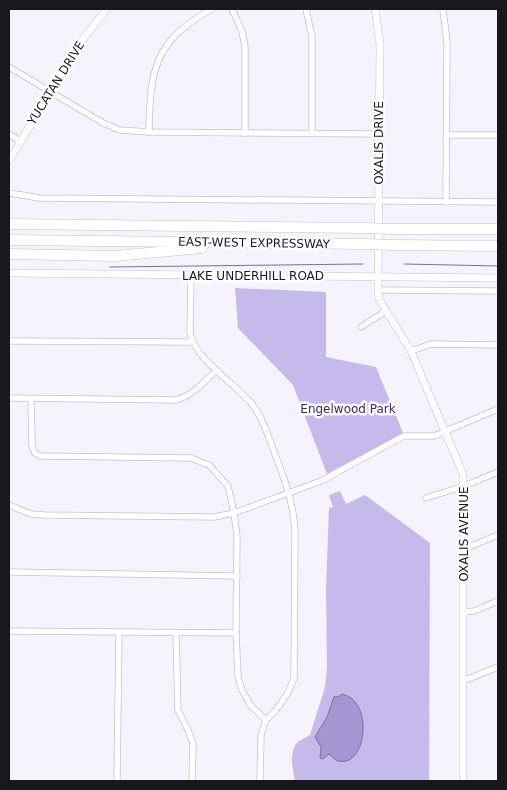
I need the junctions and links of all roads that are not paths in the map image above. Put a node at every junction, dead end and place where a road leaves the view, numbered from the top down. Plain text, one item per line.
1 (107, 9) edge
2 (212, 9) edge
3 (232, 9) edge
4 (306, 9) edge
5 (375, 9) edge
6 (443, 9) edge
7 (9, 67) edge
8 (50, 91) junction
9 (149, 132) junction
10 (245, 132) junction
11 (312, 133) junction
12 (9, 134) edge
13 (379, 134) junction
14 (446, 135) junction
15 (498, 135) edge
16 (20, 141) junction
17 (9, 161) edge
18 (9, 194) edge
19 (379, 201) junction
20 (446, 202) junction
21 (498, 202) edge
22 (9, 224) edge
23 (498, 229) edge
24 (9, 240) edge
25 (227, 243) junction
26 (498, 246) edge
27 (9, 254) edge
28 (9, 273) edge
29 (190, 276) junction
30 (378, 277) junction
31 (498, 278) edge
32 (378, 290) junction
33 (498, 291) edge
34 (386, 311) junction
35 (361, 327) dead end
36 (9, 341) edge
37 (191, 342) junction
38 (498, 345) edge
39 (411, 351) junction
40 (217, 370) junction
41 (9, 398) edge
42 (31, 399) junction
43 (498, 410) edge
44 (445, 431) junction
45 (498, 472) edge
46 (464, 486) junction
47 (290, 493) junction
48 (426, 498) dead end
49 (9, 505) edge
50 (234, 513) junction
51 (498, 535) edge
52 (464, 549) junction
53 (9, 572) edge
54 (237, 576) junction
55 (498, 601) edge
56 (464, 612) junction
57 (9, 631) edge
58 (119, 632) junction
59 (176, 633) junction
60 (236, 633) junction
61 (498, 667) edge
62 (463, 681) junction
63 (266, 720) junction
64 (116, 781) edge
65 (192, 781) edge
66 (260, 781) edge
67 (463, 781) edge

1 - 8 street, YUCATAN DRIVE
2 - 9 street
3 - 10 street
4 - 11 street
5 - 13 street, OXALIS DRIVE
6 - 14 street
7 - 8 street
8 - 9 street
8 - 16 street, YUCATAN DRIVE
9 - 10 street
10 - 11 street
11 - 13 street
12 - 16 street
13 - 19 street, OXALIS DRIVE
14 - 15 street
14 - 20 street
16 - 17 street, YUCATAN DRIVE
18 - 19 street
19 - 20 street
19 - 30 street, OXALIS DRIVE
20 - 21 street
22 - 23 highway, EAST-WEST EXPRESSWAY, bridge
24 - 25 highway, EAST-WEST EXPRESSWAY
25 - 26 highway, EAST-WEST EXPRESSWAY, bridge
25 - 27 highway
28 - 29 street, LAKE UNDERHILL ROAD
29 - 30 street, LAKE UNDERHILL ROAD
29 - 37 street
30 - 31 street, LAKE UNDERHILL ROAD
30 - 32 street, OXALIS AVENUE
32 - 33 street
32 - 34 street, OXALIS AVENUE
34 - 35 street
34 - 39 street, OXALIS AVENUE
36 - 37 street
37 - 40 street
38 - 39 street
39 - 44 street, OXALIS AVENUE
40 - 42 street
40 - 47 street
41 - 42 street
42 - 50 street
43 - 44 street
44 - 46 street, OXALIS AVENUE
44 - 47 street
45 - 46 street
46 - 48 street
46 - 52 street, OXALIS AVENUE
47 - 50 street
47 - 63 street
49 - 50 street
50 - 54 street
51 - 52 street
52 - 56 street, OXALIS AVENUE
53 - 54 street
54 - 60 street
55 - 56 street
56 - 62 street, OXALIS AVENUE
57 - 58 street
58 - 59 street
58 - 64 street
59 - 60 street
59 - 65 street
60 - 63 street
61 - 62 street
62 - 67 street, OXALIS AVENUE
63 - 66 street

